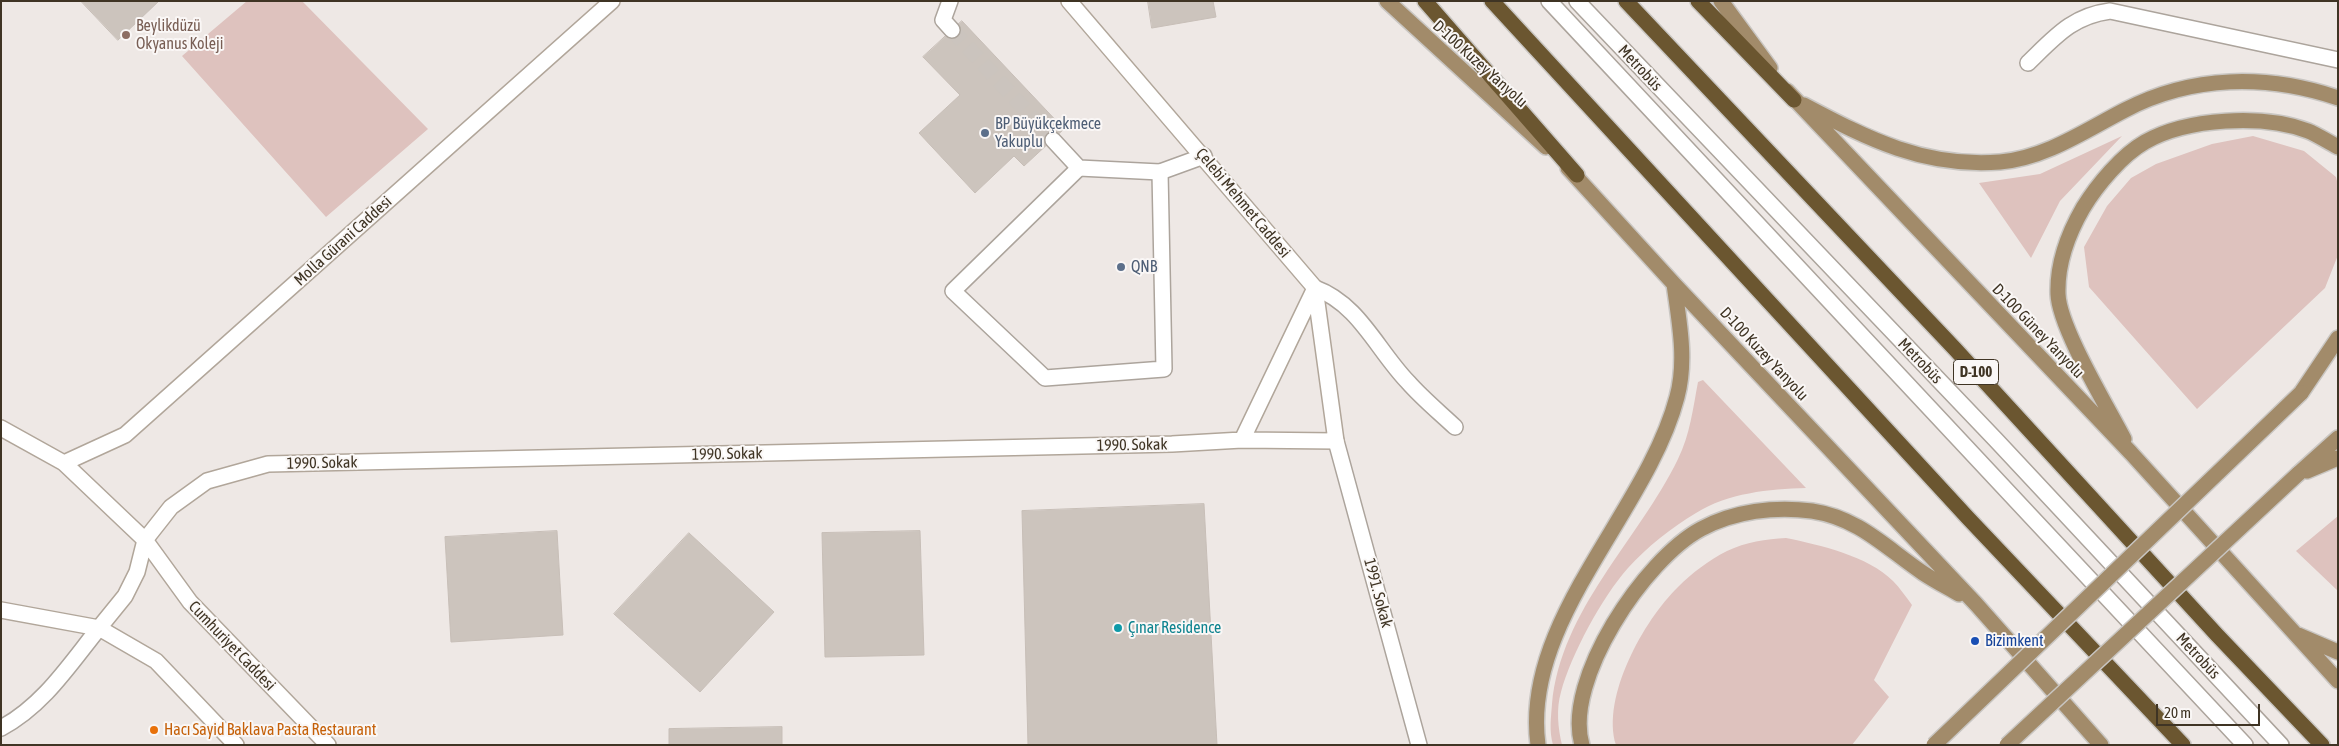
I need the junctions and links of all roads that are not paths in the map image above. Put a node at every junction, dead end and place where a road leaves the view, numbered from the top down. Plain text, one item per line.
1 (612, 1) edge
2 (950, 1) edge
3 (1069, 1) edge
4 (1387, 1) edge
5 (1425, 1) edge
6 (1492, 1) edge
7 (1549, 1) edge
8 (1577, 1) edge
9 (1626, 1) edge
10 (1698, 1) edge
11 (1721, 1) edge
12 (952, 30) tunnel mouth
13 (2338, 60) edge
14 (2028, 62) dead end
15 (2338, 98) edge
16 (1794, 100) junction
17 (1053, 140) tunnel mouth
18 (2338, 148) edge
19 (1204, 156) junction
20 (1079, 168) junction
21 (1160, 172) junction
22 (1577, 175) junction
23 (1674, 284) junction
24 (1315, 288) junction
25 (2338, 338) edge
26 (2338, 359) edge
27 (2301, 393) junction
28 (1455, 427) dead end
29 (1, 428) edge
30 (2338, 438) edge
31 (1242, 440) junction
32 (1336, 441) junction
33 (2131, 453) junction
34 (2338, 458) edge
35 (64, 463) junction
36 (2298, 474) junction
37 (145, 540) junction
38 (1976, 604) junction
39 (1, 610) edge
40 (99, 628) junction
41 (2291, 632) junction
42 (2338, 652) edge
43 (2338, 681) edge
44 (1, 728) edge
45 (236, 745) edge
46 (328, 745) edge
47 (1420, 745) edge
48 (1538, 745) edge
49 (1582, 745) edge
50 (1934, 745) edge
51 (2007, 745) edge
52 (2101, 745) edge
53 (2183, 745) edge
54 (2245, 745) edge
55 (2281, 745) edge
56 (2322, 745) edge

1 - 35 main road, Molla Gürani Caddesi
2 - 12 main road
3 - 19 main road, Çelebi Mehmet Caddesi
4 - 22 main road, D-100 Kuzey Yanyolu
5 - 22 highway
6 - 53 highway
7 - 54 main road, Metrobüs
8 - 55 main road, Metrobüs
9 - 56 highway, D-100
10 - 16 highway
11 - 16 main road, D-100 Güney Yanyolu
13 - 14 main road
15 - 16 main road
16 - 33 main road, D-100 Güney Yanyolu
17 - 20 main road
18 - 33 main road
19 - 21 main road
19 - 24 main road, Çelebi Mehmet Caddesi
20 - 21 main road
20 - 21 main road
22 - 23 main road, D-100 Kuzey Yanyolu
23 - 38 main road, D-100 Kuzey Yanyolu
23 - 48 main road
24 - 28 main road
24 - 31 main road
24 - 32 main road
25 - 27 main road
26 - 27 main road
27 - 50 main road, bridge
29 - 35 main road, Cumhuriyet Caddesi
30 - 36 main road
31 - 32 main road, 1990. Sokak
31 - 37 main road, 1990. Sokak
32 - 47 main road, 1991. Sokak
33 - 41 main road, D-100 Güney Yanyolu
34 - 36 main road
35 - 37 main road, Cumhuriyet Caddesi
36 - 51 main road, bridge
37 - 40 main road
37 - 46 main road, Cumhuriyet Caddesi
38 - 49 main road
38 - 52 main road, D-100 Kuzey Yanyolu
39 - 40 main road
40 - 44 main road
40 - 45 main road
41 - 42 main road
41 - 43 main road, D-100 Güney Yanyolu

